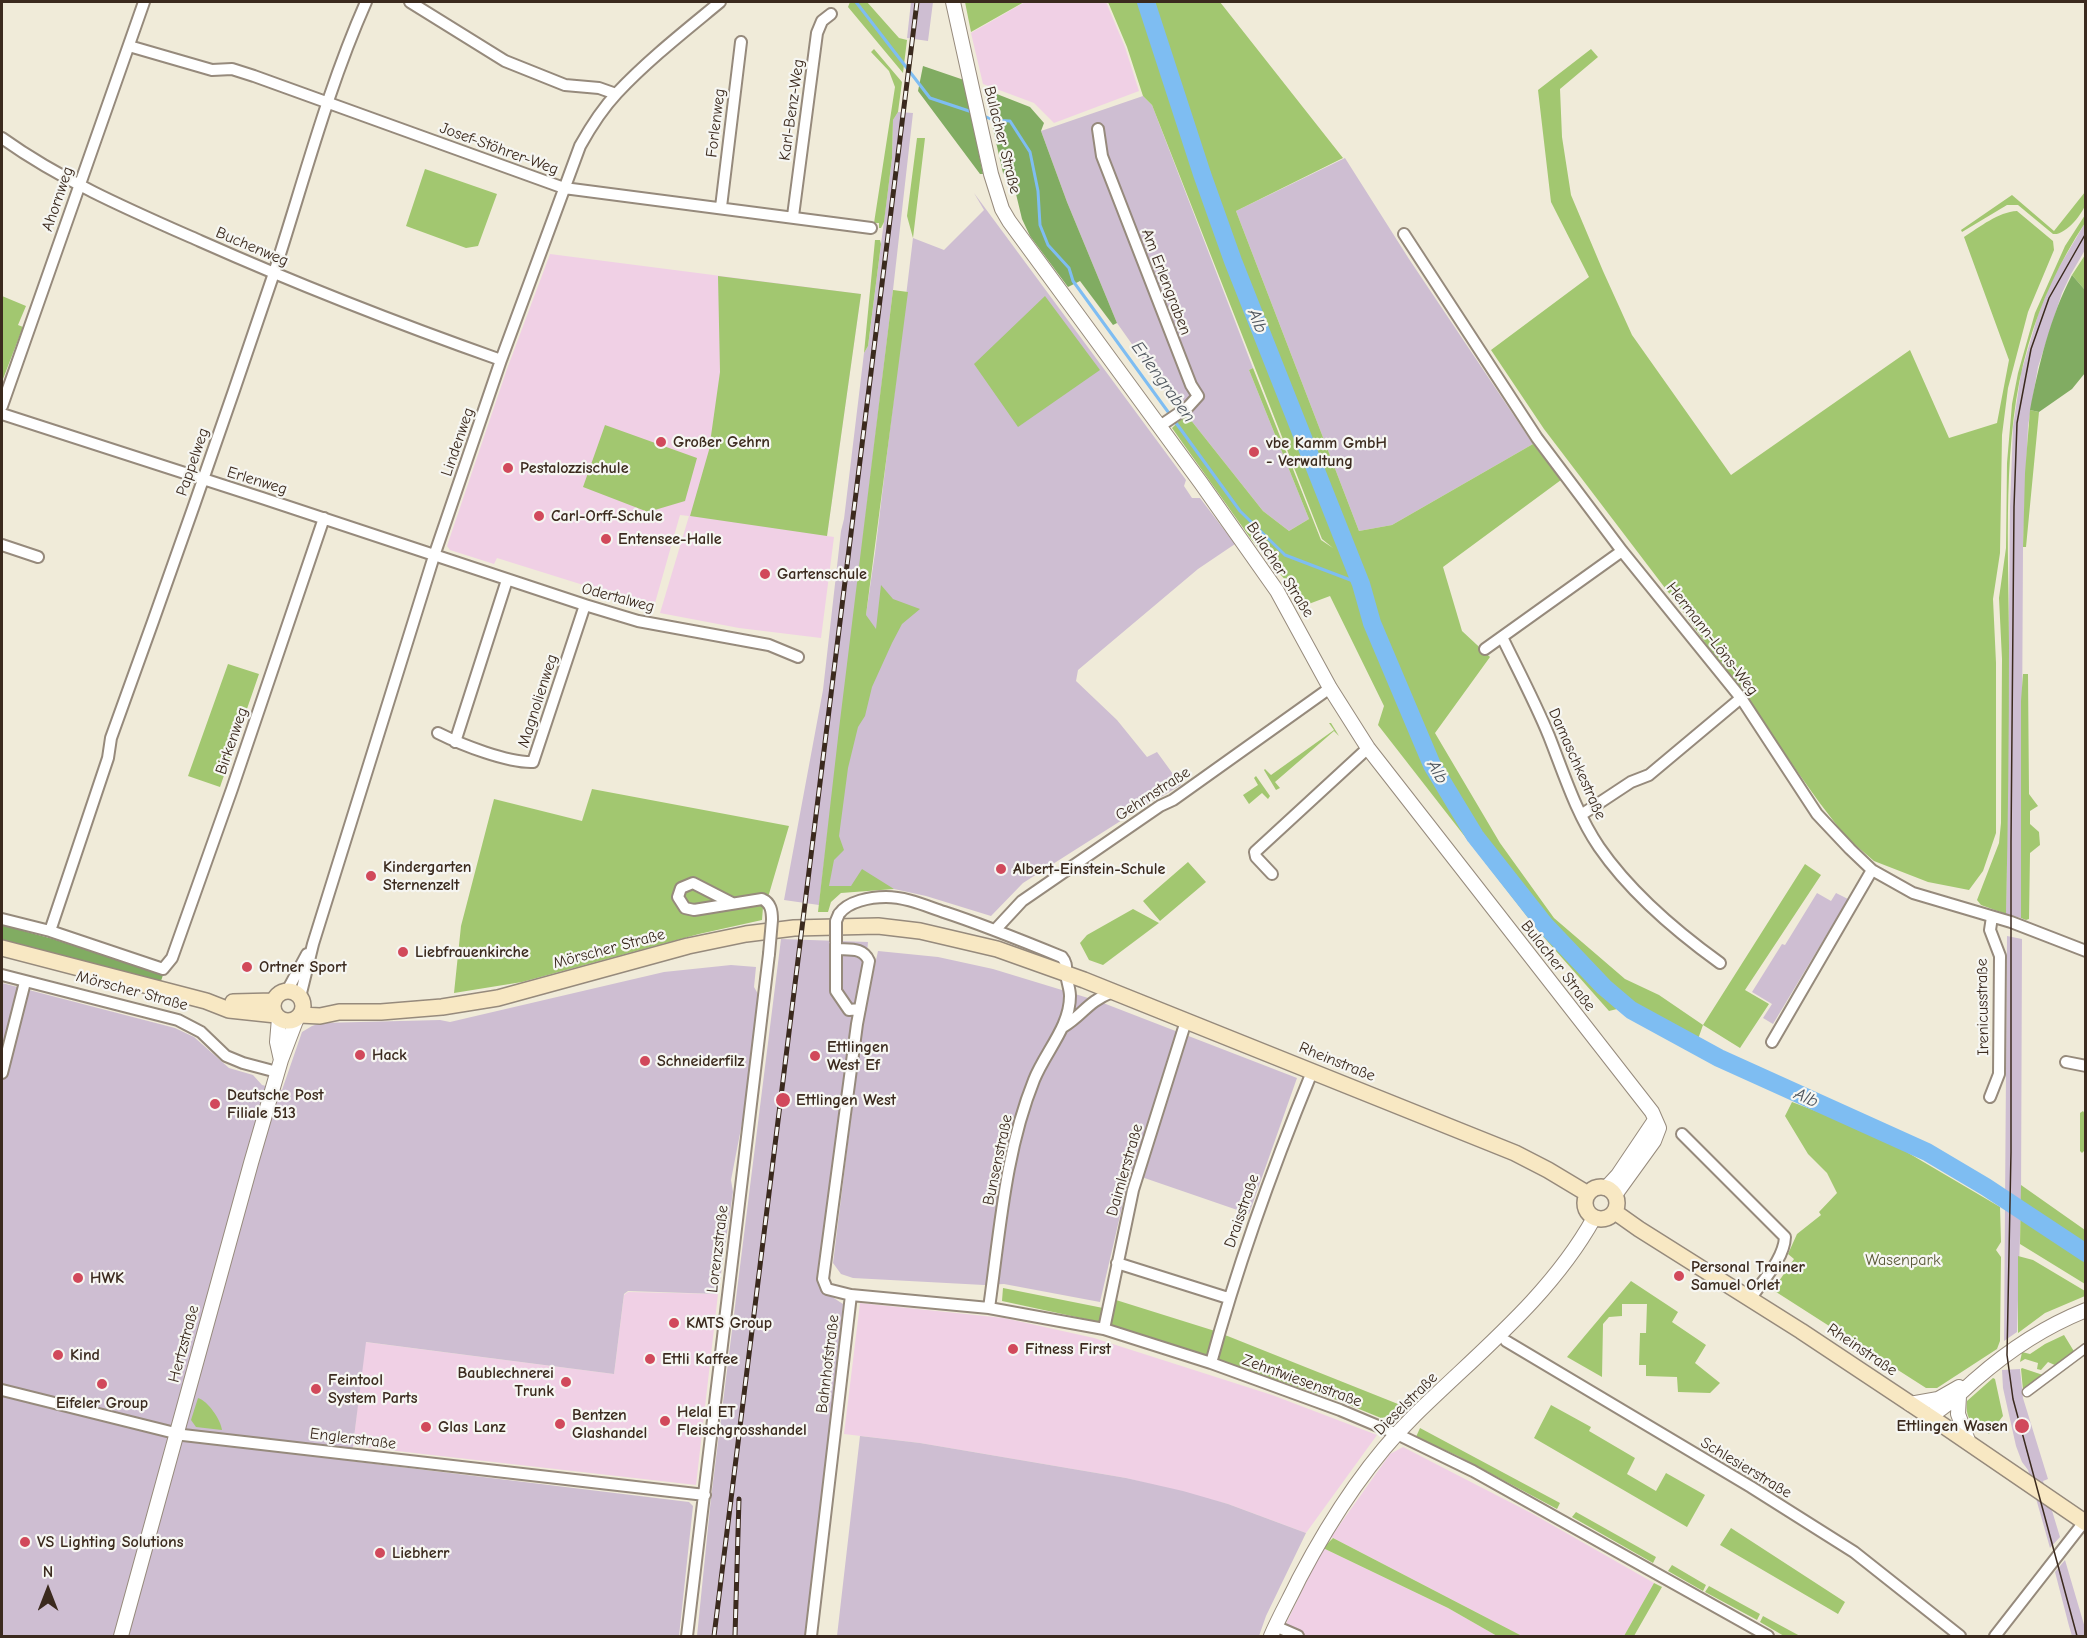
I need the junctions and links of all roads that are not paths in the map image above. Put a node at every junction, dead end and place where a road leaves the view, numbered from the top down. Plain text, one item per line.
1 (144, 2) edge
2 (366, 2) edge
3 (410, 2) edge
4 (720, 2) edge
5 (953, 2) edge
6 (831, 14) dead end
7 (741, 42) dead end
8 (129, 46) junction
9 (616, 94) junction
10 (328, 102) junction
11 (1098, 129) dead end
12 (2, 138) edge
13 (79, 185) junction
14 (564, 188) junction
15 (721, 207) junction
16 (793, 216) junction
17 (871, 228) dead end
18 (1404, 234) dead end
19 (273, 273) junction
20 (501, 360) junction
21 (2, 406) edge
22 (2, 414) edge
23 (1164, 423) junction
24 (203, 480) junction
25 (324, 518) junction
26 (2, 545) edge
27 (1622, 551) junction
28 (434, 556) junction
29 (38, 557) dead end
30 (507, 580) junction
31 (585, 605) junction
32 (1502, 637) junction
33 (1485, 649) dead end
34 (798, 657) dead end
35 (1330, 688) junction
36 (1741, 699) junction
37 (438, 733) dead end
38 (455, 741) junction
39 (1368, 748) junction
40 (1581, 815) junction
41 (1872, 870) junction
42 (1272, 874) dead end
43 (732, 903) dead end
44 (1992, 917) junction
45 (2, 919) edge
46 (996, 929) junction
47 (50, 931) junction
48 (746, 934) joint
49 (836, 946) junction
50 (2, 948) edge
51 (2085, 951) edge
52 (1720, 963) dead end
53 (163, 969) joint
54 (1066, 974) junction
55 (2, 975) edge
56 (25, 982) junction
57 (1112, 992) junction
58 (297, 1004) junction
59 (860, 1009) junction
60 (276, 1011) junction
61 (1186, 1021) junction
62 (1063, 1027) junction
63 (1772, 1042) dead end
64 (2066, 1062) dead end
65 (279, 1066) junction
66 (2085, 1066) edge
67 (1312, 1072) junction
68 (2, 1073) edge
69 (1990, 1097) dead end
70 (1682, 1134) dead end
71 (1610, 1191) junction
72 (1588, 1194) junction
73 (1615, 1212) junction
74 (1594, 1218) junction
75 (1117, 1263) junction
76 (851, 1295) junction
77 (1228, 1298) junction
78 (1751, 1298) junction
79 (989, 1308) junction
80 (2085, 1310) edge
81 (1104, 1329) junction
82 (1506, 1341) dead end
83 (2085, 1348) edge
84 (1211, 1363) junction
85 (1977, 1379) junction
86 (2, 1390) edge
87 (2027, 1392) dead end
88 (1959, 1396) junction
89 (1910, 1404) junction
90 (1930, 1416) junction
91 (176, 1433) junction
92 (1397, 1434) junction
93 (1969, 1443) junction
94 (705, 1495) junction
95 (2085, 1523) edge
96 (1273, 1631) edge
97 (122, 1636) edge
98 (687, 1636) edge
99 (811, 1636) edge
100 (1298, 1636) edge
101 (1768, 1636) edge
102 (1960, 1636) edge
103 (1995, 1636) edge

1 - 8 street, Ahornweg
2 - 10 street, Pappelweg
3 - 9 street
4 - 9 street, Lindenweg
5 - 23 street, Bulacher Straße
6 - 16 street, Karl-Benz-Weg
7 - 15 street, Forlenweg
8 - 10 street, Josef-Stöhrer-Weg
8 - 13 street, Ahornweg
9 - 14 street, Lindenweg
10 - 14 street, Josef-Stöhrer-Weg
10 - 19 street, Pappelweg
11 - 23 street, Am Erlengraben
12 - 13 street, Buchenweg
13 - 19 street, Buchenweg
13 - 21 street, Ahornweg
14 - 15 street, Josef-Stöhrer-Weg
14 - 20 street, Lindenweg
15 - 16 street, Josef-Stöhrer-Weg
16 - 17 street, Josef-Stöhrer-Weg
18 - 27 street, Hermann-Löns-Weg
19 - 20 street, Buchenweg
19 - 24 street, Pappelweg
20 - 28 street, Lindenweg
22 - 24 street, Erlenweg
23 - 35 street, Bulacher Straße
24 - 25 street, Erlenweg
24 - 47 street, Pappelweg
25 - 28 street, Erlenweg
25 - 53 street, Birkenweg
26 - 29 street
27 - 32 street
27 - 36 street, Hermann-Löns-Weg
28 - 30 street, Odertalweg
28 - 58 street, Lindenweg
30 - 31 street, Odertalweg
30 - 38 street
31 - 34 street, Odertalweg
31 - 38 street, Magnolienweg
32 - 33 street
32 - 40 street, Damaschkestraße
35 - 39 street, Bulacher Straße
35 - 46 street, Gehrnstraße
36 - 40 street
36 - 41 street, Hermann-Löns-Weg
37 - 38 street, Magnolienweg
39 - 42 street
39 - 71 street, Bulacher Straße
40 - 52 street, Damaschkestraße
41 - 44 street, Hermann-Löns-Weg
41 - 63 street
43 - 94 street, Lorenzstraße, bridge
44 - 51 street, Hermann-Löns-Weg
44 - 69 street, Irenicusstraße
45 - 47 street, Mörscher Straße
46 - 49 street, bridge
46 - 54 street
47 - 53 street, Mörscher Straße
48 - 54 main road, Rheinstraße
48 - 58 main road, Mörscher Straße
49 - 59 street
49 - 59 street, Bahnhofstraße
50 - 60 main road, Mörscher Straße
54 - 57 main road, Rheinstraße
54 - 62 street, Bunsenstraße
55 - 56 street, Mörscher Straße
56 - 65 street, Mörscher Straße
56 - 68 street
57 - 61 main road, Rheinstraße
57 - 62 street, Bunsenstraße
58 - 60 main road, Mörscher Straße
58 - 60 main road
58 - 65 street, Hertzstraße
59 - 76 street, Bahnhofstraße
60 - 65 street, Hertzstraße
61 - 67 main road, Rheinstraße
61 - 75 street, Daimlerstraße
62 - 79 street, Bunsenstraße
64 - 66 street
65 - 91 street, Hertzstraße
67 - 72 main road, Rheinstraße
67 - 77 street, Draisstraße
70 - 78 street
71 - 72 main road
71 - 73 main road
72 - 74 main road
73 - 74 main road
73 - 78 main road, Rheinstraße
74 - 92 street, Dieselstraße
75 - 77 street
75 - 81 street, Daimlerstraße
76 - 79 street, Zehntwiesenstraße
76 - 99 street, Bahnhofstraße
77 - 84 street, Draisstraße
78 - 89 main road, Rheinstraße
79 - 81 street, Zehntwiesenstraße
80 - 85 street
81 - 84 street, Zehntwiesenstraße
82 - 102 street, Schlesierstraße
83 - 87 street
84 - 92 street, Zehntwiesenstraße
85 - 88 street
85 - 89 street
86 - 91 street, Englerstraße
88 - 90 street
88 - 93 street
89 - 90 main road, Rheinstraße
90 - 93 main road, Rheinstraße
91 - 94 street, Englerstraße
91 - 97 street, Hertzstraße
92 - 96 street, Dieselstraße
92 - 101 street, Zehntwiesenstraße
93 - 95 main road, Rheinstraße
94 - 98 street, Lorenzstraße
95 - 103 street
96 - 100 street

